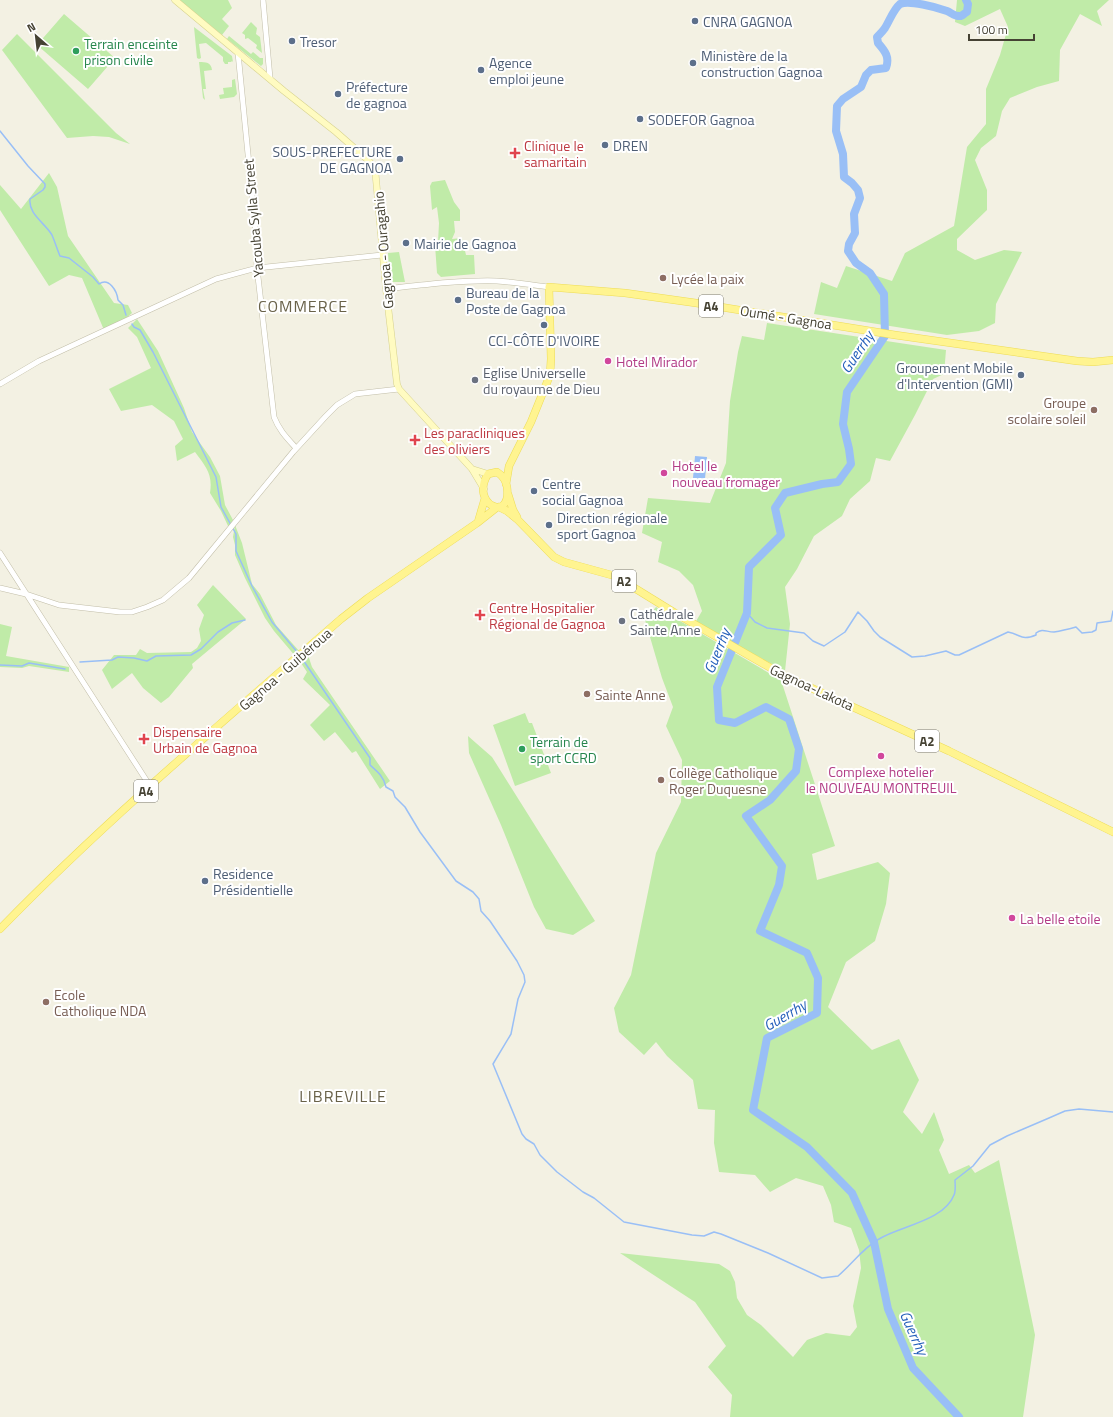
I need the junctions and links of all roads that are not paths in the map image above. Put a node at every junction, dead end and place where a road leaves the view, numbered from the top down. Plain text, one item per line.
1 (175, 0) edge
2 (263, 0) edge
3 (238, 53) junction
4 (270, 78) junction
5 (382, 255) junction
6 (257, 268) junction
7 (549, 287) junction
8 (386, 289) junction
9 (1113, 360) edge
10 (0, 384) edge
11 (399, 389) junction
12 (296, 448) junction
13 (509, 466) junction
14 (472, 469) junction
15 (497, 472) junction
16 (488, 474) junction
17 (507, 487) junction
18 (484, 489) junction
19 (485, 498) junction
20 (497, 507) junction
21 (478, 522) junction
22 (523, 526) junction
23 (0, 553) edge
24 (0, 588) edge
25 (26, 594) junction
26 (150, 786) junction
27 (1113, 832) edge
28 (0, 929) edge

1 - 3 main road, Gagnoa - Ouragahio
2 - 4 street
3 - 4 main road, Gagnoa - Ouragahio
3 - 6 street, Yacouba Sylla Street
4 - 5 main road, Gagnoa - Ouragahio
5 - 6 street
5 - 8 main road, Gagnoa - Ouragahio
6 - 10 street
6 - 12 street, Yacouba Sylla Street
7 - 8 street
7 - 9 main road, Oumé - Gagnoa / A4
7 - 13 main road
8 - 11 main road, Gagnoa - Ouragahio
11 - 12 street
11 - 14 main road
12 - 25 street
13 - 15 main road
13 - 17 main road
14 - 16 main road
14 - 18 main road
15 - 16 main road
15 - 17 main road
16 - 18 main road
17 - 20 main road
17 - 22 main road, Gagnoa-Lakota / A2
18 - 19 main road
19 - 20 main road
19 - 21 main road
20 - 21 main road, Gagnoa - Guibéroua / A4
20 - 22 main road, Gagnoa-Lakota / A2
21 - 26 main road, Gagnoa - Guibéroua / A4
22 - 27 main road, Gagnoa-Lakota / A2
23 - 25 street
24 - 25 street
25 - 26 street
26 - 28 main road, Gagnoa - Guibéroua / A4

